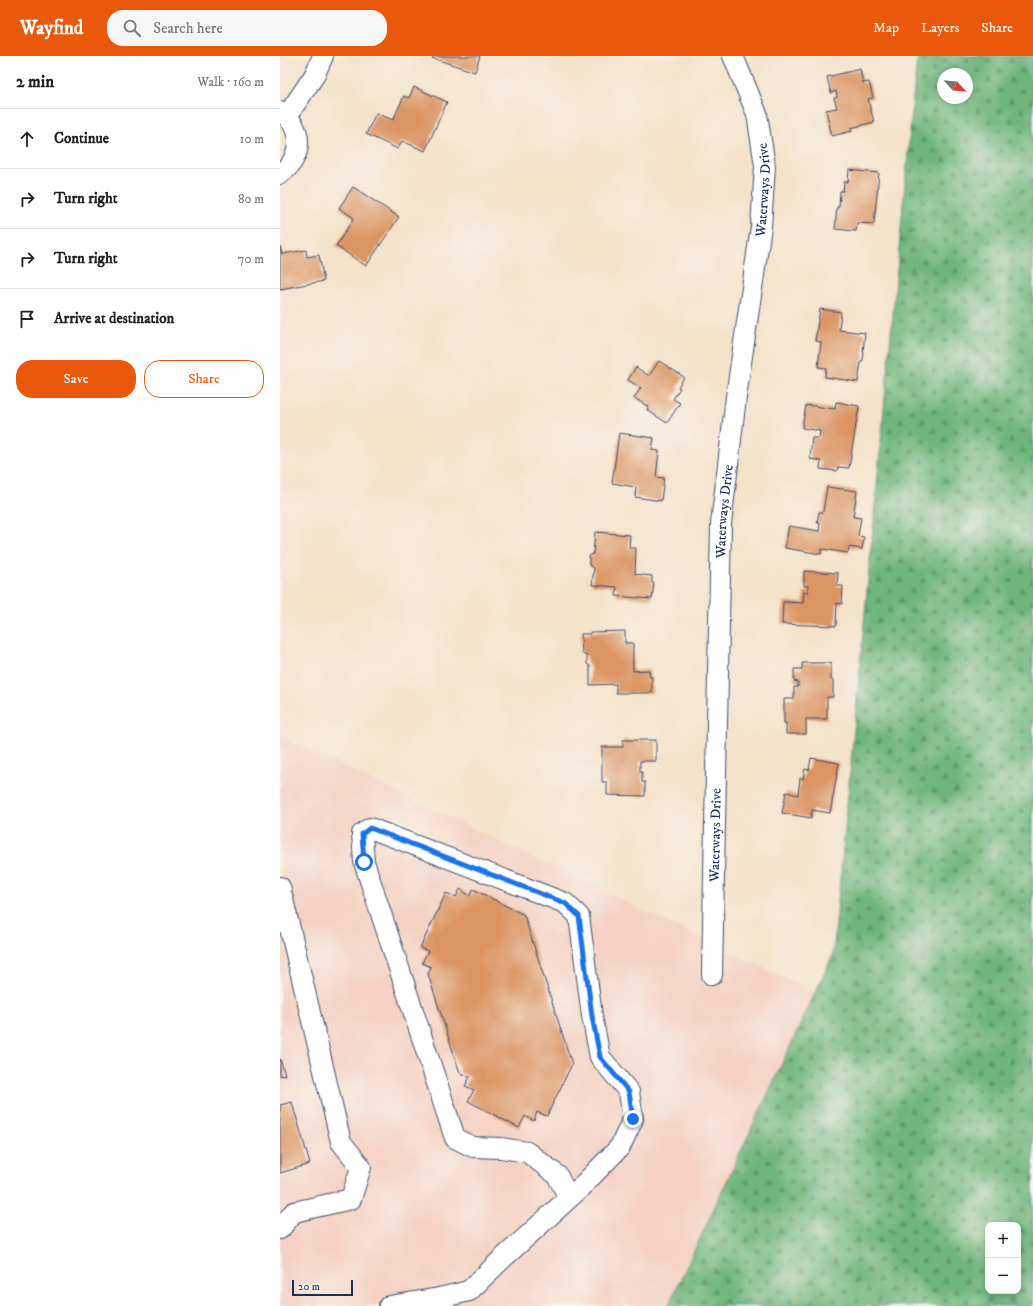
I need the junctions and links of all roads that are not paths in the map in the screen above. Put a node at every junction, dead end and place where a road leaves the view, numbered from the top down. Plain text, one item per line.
1 (323, 56) edge
2 (733, 56) edge
3 (283, 113) edge
4 (280, 174) edge
5 (281, 892) edge
6 (712, 975) dead end
7 (569, 1198) junction
8 (280, 1229) edge
9 (471, 1299) edge
10 (389, 1306) edge

1 - 3 street
2 - 6 street, Waterways Drive
3 - 4 street
5 - 8 street
7 - 7 street
7 - 9 street
9 - 10 street

